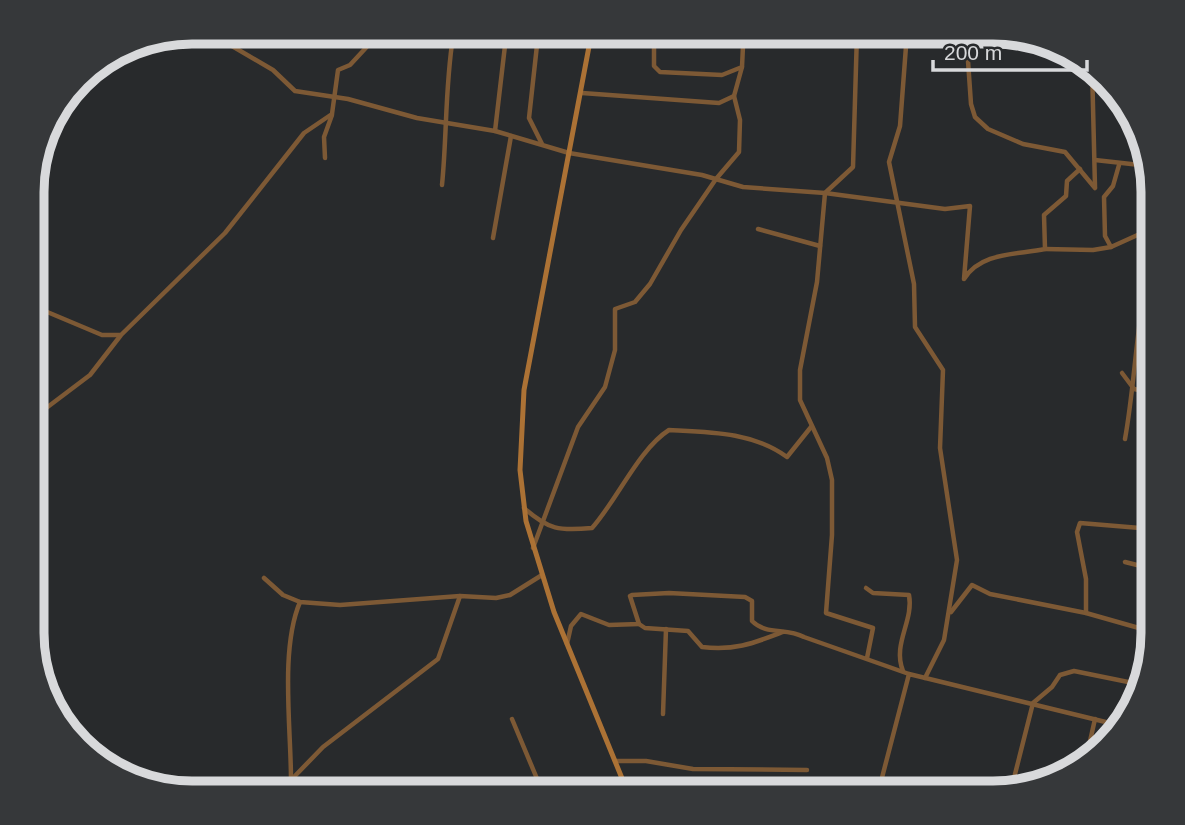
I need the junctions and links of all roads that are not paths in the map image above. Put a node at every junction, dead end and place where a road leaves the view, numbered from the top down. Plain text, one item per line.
1 (229, 44) edge
2 (369, 44) edge
3 (452, 44) edge
4 (505, 44) edge
5 (537, 44) edge
6 (590, 44) edge
7 (654, 44) edge
8 (743, 44) edge
9 (856, 44) edge
10 (906, 44) edge
11 (967, 44) edge
12 (742, 66) junction
13 (1092, 82) edge
14 (582, 93) junction
15 (734, 96) junction
16 (334, 97) junction
17 (332, 114) junction
18 (448, 124) junction
19 (495, 131) junction
20 (511, 136) junction
21 (542, 145) junction
22 (569, 153) junction
23 (325, 158) dead end
24 (1094, 160) junction
25 (1119, 165) junction
26 (1139, 166) edge
27 (1080, 169) junction
28 (716, 179) junction
29 (442, 185) dead end
30 (825, 193) junction
31 (896, 202) junction
32 (758, 229) dead end
33 (1141, 233) edge
34 (493, 239) dead end
35 (820, 246) junction
36 (1111, 247) junction
37 (1045, 249) junction
38 (44, 311) edge
39 (1141, 313) edge
40 (121, 335) junction
41 (1122, 373) dead end
42 (1134, 389) junction
43 (1141, 390) edge
44 (44, 410) edge
45 (811, 427) junction
46 (1125, 439) dead end
47 (524, 508) junction
48 (543, 524) junction
49 (1141, 528) edge
50 (533, 548) junction
51 (1125, 562) dead end
52 (1141, 566) edge
53 (542, 575) junction
54 (264, 578) dead end
55 (866, 588) dead end
56 (460, 596) junction
57 (300, 602) junction
58 (950, 613) junction
59 (1086, 613) junction
60 (639, 624) junction
61 (666, 629) junction
62 (791, 629) junction
63 (1141, 629) edge
64 (567, 645) junction
65 (867, 658) junction
66 (906, 673) junction
67 (925, 678) junction
68 (1132, 683) edge
69 (1033, 703) junction
70 (663, 714) dead end
71 (512, 719) dead end
72 (1095, 719) junction
73 (1111, 723) edge
74 (1089, 747) edge
75 (615, 761) junction
76 (807, 769) dead end
77 (291, 779) joint
78 (1014, 779) edge
79 (538, 781) edge
80 (623, 781) edge
81 (881, 781) edge

1 - 16 street
2 - 16 street
3 - 18 street
4 - 19 street
5 - 21 street
6 - 14 street
7 - 12 street
8 - 12 street
9 - 30 street
10 - 31 street
11 - 27 street
12 - 15 street
13 - 24 street
14 - 15 street
14 - 22 street
15 - 28 street
16 - 17 street
16 - 18 street
17 - 23 street
17 - 40 street
18 - 19 street
18 - 29 street
19 - 20 street
20 - 21 street
20 - 34 street
21 - 22 street
22 - 28 street
22 - 47 street
24 - 25 street
24 - 27 street
25 - 26 street
25 - 36 street
27 - 37 street
28 - 30 street
28 - 48 street
30 - 31 street
30 - 35 street
31 - 37 street
31 - 58 street
32 - 35 street
33 - 36 street
35 - 45 street
36 - 37 street
38 - 40 street
39 - 42 street
40 - 44 street
41 - 42 street
42 - 43 street
42 - 46 street
45 - 48 street
45 - 65 street
47 - 48 street
47 - 50 street
48 - 50 street
49 - 59 street
50 - 53 street
51 - 52 street
53 - 56 street
53 - 64 street
54 - 57 street
55 - 66 street
56 - 57 street
56 - 77 street
57 - 77 street
58 - 59 street
58 - 67 street
59 - 63 street
60 - 61 street
60 - 62 street
60 - 64 street
61 - 62 street
61 - 70 street
62 - 65 street
64 - 75 street
65 - 66 street
66 - 67 street
66 - 81 street
67 - 69 street
68 - 69 street
69 - 72 street
69 - 78 street
71 - 79 street
72 - 73 street
72 - 74 street
75 - 76 street
75 - 80 street

